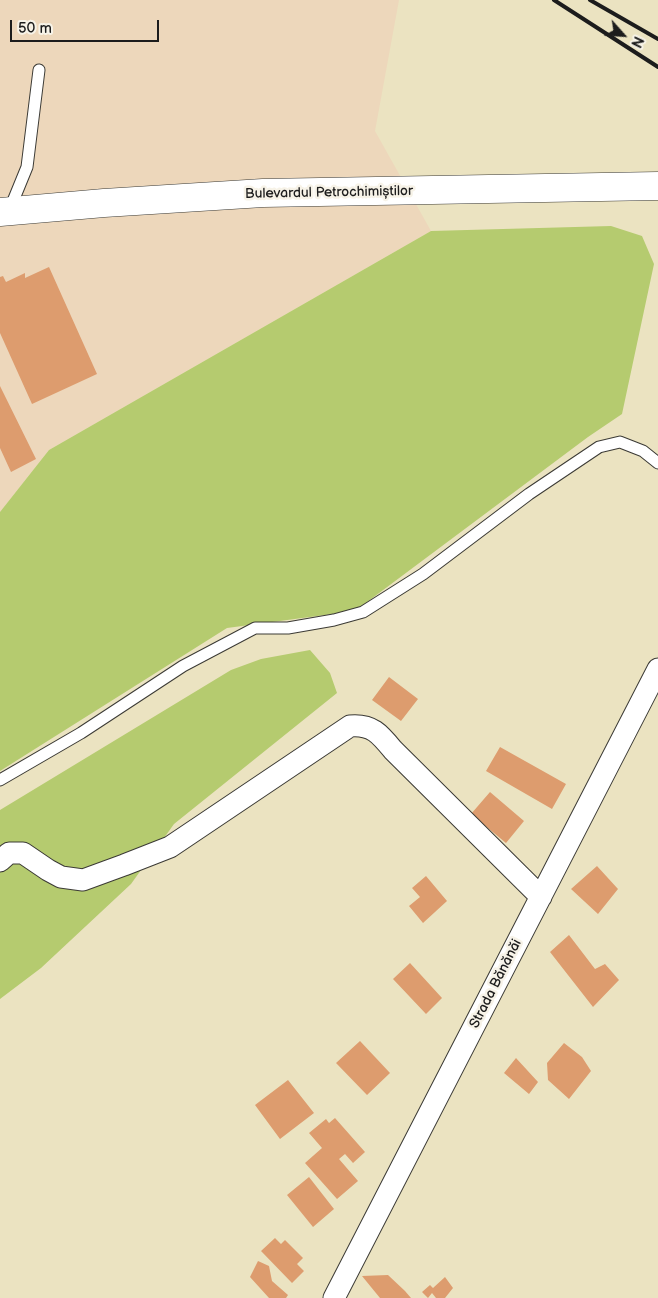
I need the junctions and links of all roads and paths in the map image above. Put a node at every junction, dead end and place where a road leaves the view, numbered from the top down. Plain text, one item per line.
1 (39, 70) dead end
2 (658, 186) edge
3 (4, 211) edge
4 (658, 463) edge
5 (658, 669) edge
6 (0, 780) edge
7 (0, 861) edge
8 (540, 897) junction
9 (334, 1298) edge

1 - 3 lane
2 - 3 main road, Bulevardul Petrochimiștilor
4 - 6 lane
5 - 8 street, Strada Bănănăi
7 - 8 street
8 - 9 street, Strada Bănănăi

